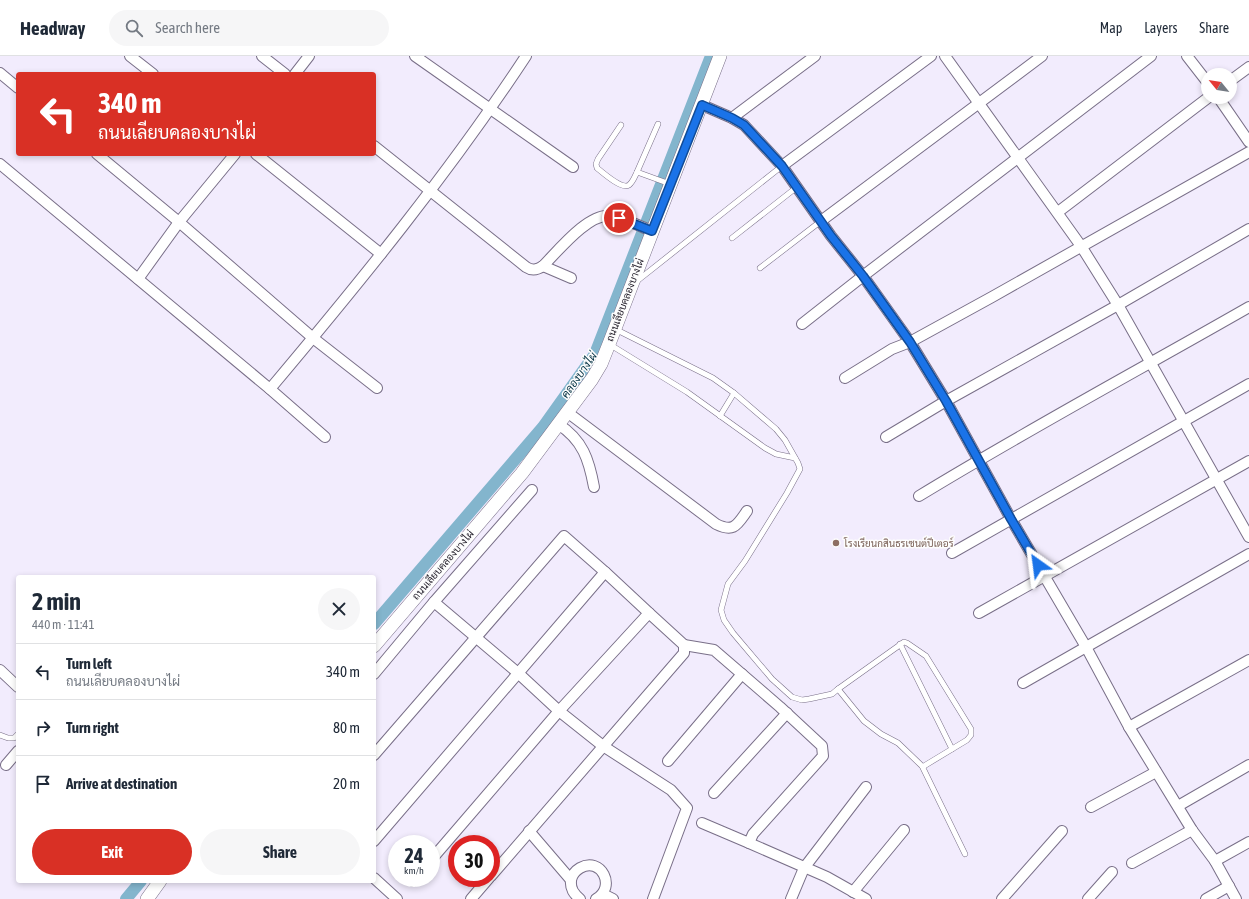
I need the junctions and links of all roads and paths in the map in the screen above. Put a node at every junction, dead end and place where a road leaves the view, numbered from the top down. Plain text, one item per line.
1 (130, 56) edge
2 (262, 56) edge
3 (309, 56) edge
4 (415, 56) edge
5 (526, 56) edge
6 (720, 56) edge
7 (815, 56) edge
8 (931, 56) edge
9 (945, 56) edge
10 (1042, 56) edge
11 (1151, 56) edge
12 (1188, 56) edge
13 (1249, 67) edge
14 (150, 72) edge
15 (282, 72) edge
16 (297, 72) edge
17 (0, 73) edge
18 (1201, 74) edge
19 (1237, 76) edge
20 (16, 86) edge
21 (1201, 103) edge
22 (979, 104) junction
23 (1223, 104) edge
24 (702, 105) junction
25 (491, 109) junction
26 (732, 118) junction
27 (658, 124) dead end
28 (621, 125) dead end
29 (1249, 142) edge
30 (376, 148) edge
31 (1249, 152) edge
32 (99, 156) edge
33 (233, 156) edge
34 (258, 156) edge
35 (1018, 158) junction
36 (0, 164) edge
37 (782, 166) junction
38 (574, 167) dead end
39 (640, 172) junction
40 (668, 183) junction
41 (797, 187) junction
42 (430, 191) junction
43 (1058, 212) junction
44 (821, 221) junction
45 (179, 222) junction
46 (1249, 229) edge
47 (649, 230) junction
48 (732, 238) dead end
49 (1081, 246) junction
50 (381, 254) junction
51 (544, 266) junction
52 (760, 268) dead end
53 (863, 276) junction
54 (571, 278) dead end
55 (138, 279) junction
56 (630, 287) junction
57 (1118, 305) junction
58 (1249, 307) edge
59 (802, 324) dead end
60 (614, 329) junction
61 (313, 338) junction
62 (910, 342) junction
63 (609, 344) junction
64 (1151, 364) junction
65 (845, 378) dead end
66 (1249, 384) edge
67 (377, 388) dead end
68 (270, 389) junction
69 (734, 393) junction
70 (946, 401) junction
71 (567, 412) junction
72 (720, 416) junction
73 (1183, 421) junction
74 (558, 424) junction
75 (325, 437) dead end
76 (886, 437) dead end
77 (795, 458) junction
78 (978, 460) junction
79 (1249, 461) edge
80 (1217, 480) junction
81 (594, 487) dead end
82 (532, 490) dead end
83 (919, 496) dead end
84 (746, 511) dead end
85 (1011, 519) junction
86 (1249, 537) edge
87 (952, 553) dead end
88 (1249, 554) edge
89 (605, 572) junction
90 (1045, 576) junction
91 (434, 602) junction
92 (649, 613) junction
93 (979, 613) dead end
94 (477, 638) junction
95 (376, 644) edge
96 (900, 644) junction
97 (684, 645) junction
98 (1086, 647) junction
99 (1249, 660) edge
100 (0, 670) edge
101 (376, 672) edge
102 (518, 673) junction
103 (742, 674) junction
104 (1023, 683) dead end
105 (16, 685) edge
106 (838, 689) junction
107 (559, 711) junction
108 (787, 713) junction
109 (1129, 727) junction
110 (0, 735) edge
111 (16, 736) edge
112 (603, 746) junction
113 (952, 749) junction
114 (376, 752) edge
115 (16, 753) edge
116 (668, 761) dead end
117 (6, 765) dead end
118 (1249, 765) edge
119 (922, 766) junction
120 (1156, 772) junction
121 (866, 787) dead end
122 (714, 793) dead end
123 (1178, 806) junction
124 (1091, 807) dead end
125 (702, 823) dead end
126 (904, 830) dead end
127 (1192, 830) junction
128 (529, 831) junction
129 (1062, 831) dead end
130 (376, 839) edge
131 (1249, 842) edge
132 (749, 843) junction
133 (440, 850) edge
134 (965, 854) dead end
135 (1215, 861) junction
136 (1132, 863) dead end
137 (500, 865) edge
138 (804, 868) junction
139 (1112, 872) dead end
140 (376, 880) edge
141 (571, 880) junction
142 (158, 883) edge
143 (1229, 886) junction
144 (481, 887) edge
145 (852, 892) junction
146 (599, 896) edge
147 (146, 899) edge
148 (397, 899) edge
149 (471, 899) edge
150 (580, 899) edge
151 (614, 899) edge
152 (653, 899) edge
153 (791, 899) edge
154 (866, 899) edge
155 (1002, 899) edge
156 (1088, 899) edge
157 (1206, 899) edge
158 (1236, 899) edge

1 - 14 street
2 - 15 street
3 - 16 street
4 - 25 street
5 - 25 street
6 - 24 street, ถนนเลียบคลองบางไผ่
7 - 26 street
8 - 37 street
9 - 22 street
10 - 22 street
11 - 35 street
12 - 18 street
13 - 19 street
17 - 20 street
21 - 43 street
22 - 35 street
22 - 44 street
23 - 29 street
24 - 26 street
24 - 40 street, ถนนเลียบคลองบางไผ่
25 - 38 street
25 - 42 street
26 - 37 street
27 - 39 lane
28 - 39 lane
30 - 42 street
31 - 49 street
32 - 45 street
33 - 45 street
34 - 50 street
35 - 43 street
35 - 53 street
36 - 55 street
37 - 41 street
37 - 56 lane
39 - 40 lane
40 - 47 street, ถนนเลียบคลองบางไผ่
41 - 44 street
41 - 48 lane
42 - 50 street
42 - 51 street
43 - 49 street
44 - 52 lane
44 - 53 street
45 - 55 street
45 - 61 street
46 - 57 street
47 - 51 street
47 - 56 street, ถนนเลียบคลองบางไผ่
49 - 57 street
49 - 62 street
50 - 61 street
51 - 54 street
53 - 59 street
53 - 62 street
55 - 68 street
56 - 60 street, ถนนเลียบคลองบางไผ่
57 - 64 street
57 - 70 street
58 - 64 street
60 - 63 street, ถนนเลียบคลองบางไผ่
60 - 69 lane
61 - 67 street
61 - 68 street
62 - 65 street
62 - 70 street
63 - 71 street, ถนนเลียบคลองบางไผ่
63 - 72 lane
64 - 73 street
64 - 78 street
66 - 73 street
68 - 75 street
69 - 72 lane
69 - 77 lane
70 - 76 street
70 - 78 street
71 - 74 street, ถนนเลียบคลองบางไผ่
71 - 84 street
72 - 77 lane
73 - 80 street
73 - 85 street
74 - 81 street
74 - 95 street, ถนนเลียบคลองบางไผ่
77 - 106 lane
78 - 83 street
78 - 85 street
79 - 80 street
80 - 86 street
80 - 90 street
82 - 91 street
85 - 87 street
85 - 90 street
88 - 98 street
89 - 92 street
89 - 94 street
89 - 102 street
90 - 93 street
90 - 98 street
91 - 94 street
91 - 101 street
92 - 97 street
92 - 107 street
94 - 102 street
94 - 114 street
96 - 106 lane
96 - 113 lane
96 - 113 lane
97 - 103 street
97 - 112 street
98 - 104 street
98 - 109 street
99 - 109 street
100 - 105 street
102 - 107 street
102 - 130 street
103 - 108 street
103 - 116 street
106 - 119 lane
107 - 112 street
107 - 133 street
108 - 122 street
108 - 132 street
109 - 120 street
110 - 111 lane
112 - 128 street
112 - 152 street
113 - 119 lane
115 - 117 street
118 - 123 street
119 - 134 lane
120 - 123 street
120 - 124 street
121 - 138 street
123 - 127 street
125 - 132 street
126 - 145 street
127 - 135 street
127 - 136 street
128 - 137 street
128 - 141 street
129 - 155 street
131 - 135 street
132 - 138 street
135 - 143 street
138 - 145 street
138 - 153 street
139 - 156 street
140 - 148 street
141 - 146 street
141 - 150 street
142 - 147 street
143 - 157 street
143 - 158 street
144 - 149 street
145 - 154 street
146 - 151 street

